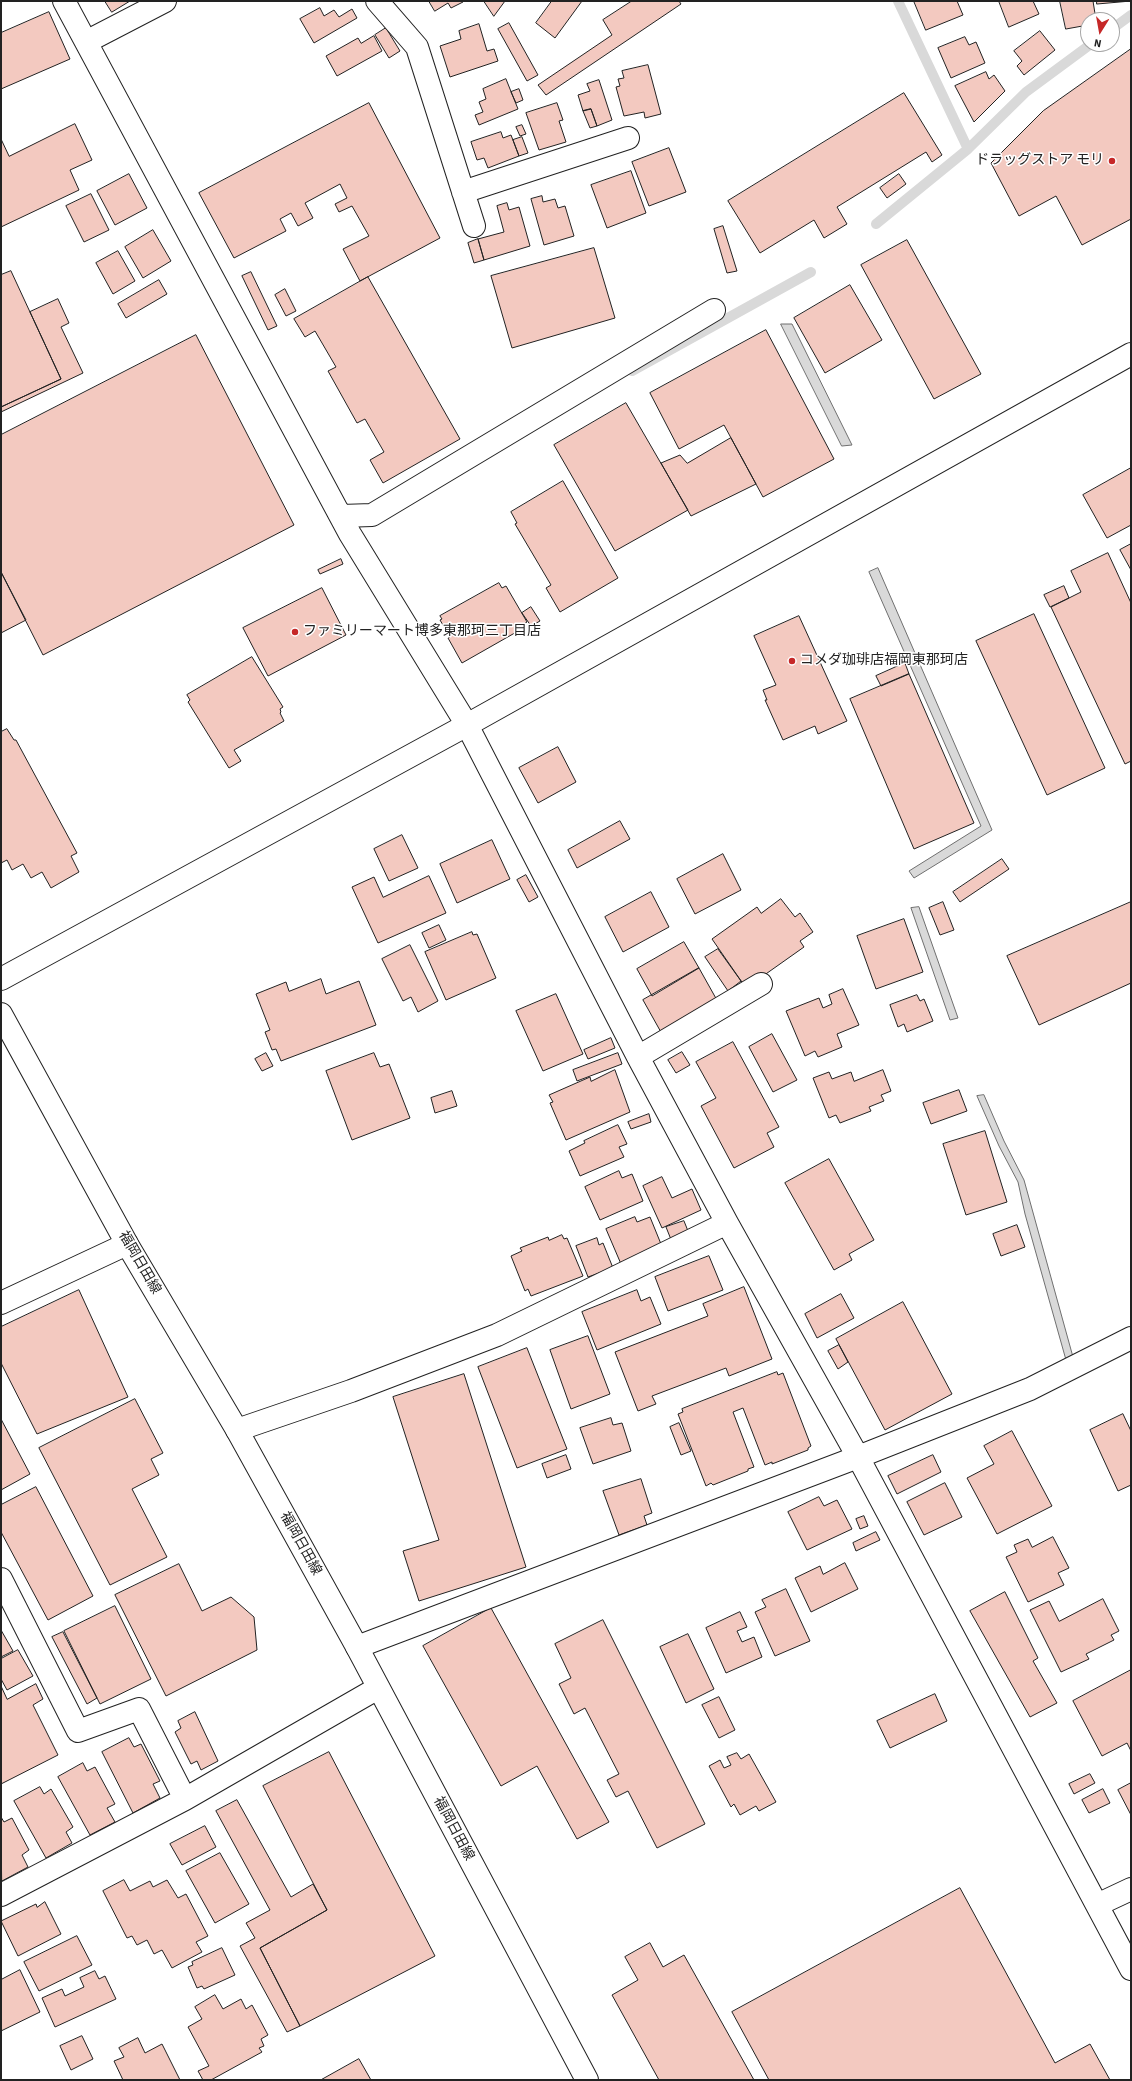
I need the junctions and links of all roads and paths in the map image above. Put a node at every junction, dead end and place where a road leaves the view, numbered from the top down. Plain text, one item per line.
1 (64, 1) edge
2 (165, 1) edge
3 (377, 1) edge
4 (86, 42) junction
5 (628, 138) dead end
6 (464, 192) junction
7 (474, 226) dead end
8 (714, 310) dead end
9 (1131, 354) edge
10 (341, 516) junction
11 (468, 725) junction
12 (1, 979) edge
13 (761, 984) dead end
14 (1, 1014) edge
15 (638, 1057) junction
16 (727, 1223) junction
17 (127, 1244) junction
18 (1, 1303) edge
19 (1131, 1338) edge
20 (237, 1430) junction
21 (858, 1457) junction
22 (1, 1579) edge
23 (357, 1647) junction
24 (378, 1688) junction
25 (185, 1798) junction
26 (1131, 1889) edge
27 (1, 1895) edge
28 (1097, 1905) junction
29 (1131, 1969) edge
30 (587, 2080) edge

1 - 4 street
2 - 4 street
3 - 6 street
4 - 10 street
5 - 6 street
6 - 7 street
8 - 10 street
9 - 11 street
10 - 11 street
11 - 12 street
11 - 15 street
13 - 15 street
14 - 17 street, 福岡日田線
15 - 16 street
16 - 20 street
16 - 21 street
17 - 18 street
17 - 20 street, 福岡日田線
19 - 21 street
20 - 23 street, 福岡日田線
21 - 23 street
21 - 28 street
22 - 25 street
23 - 24 street, 福岡日田線
24 - 25 street
24 - 30 street, 福岡日田線
25 - 27 street
26 - 28 street
28 - 29 street

